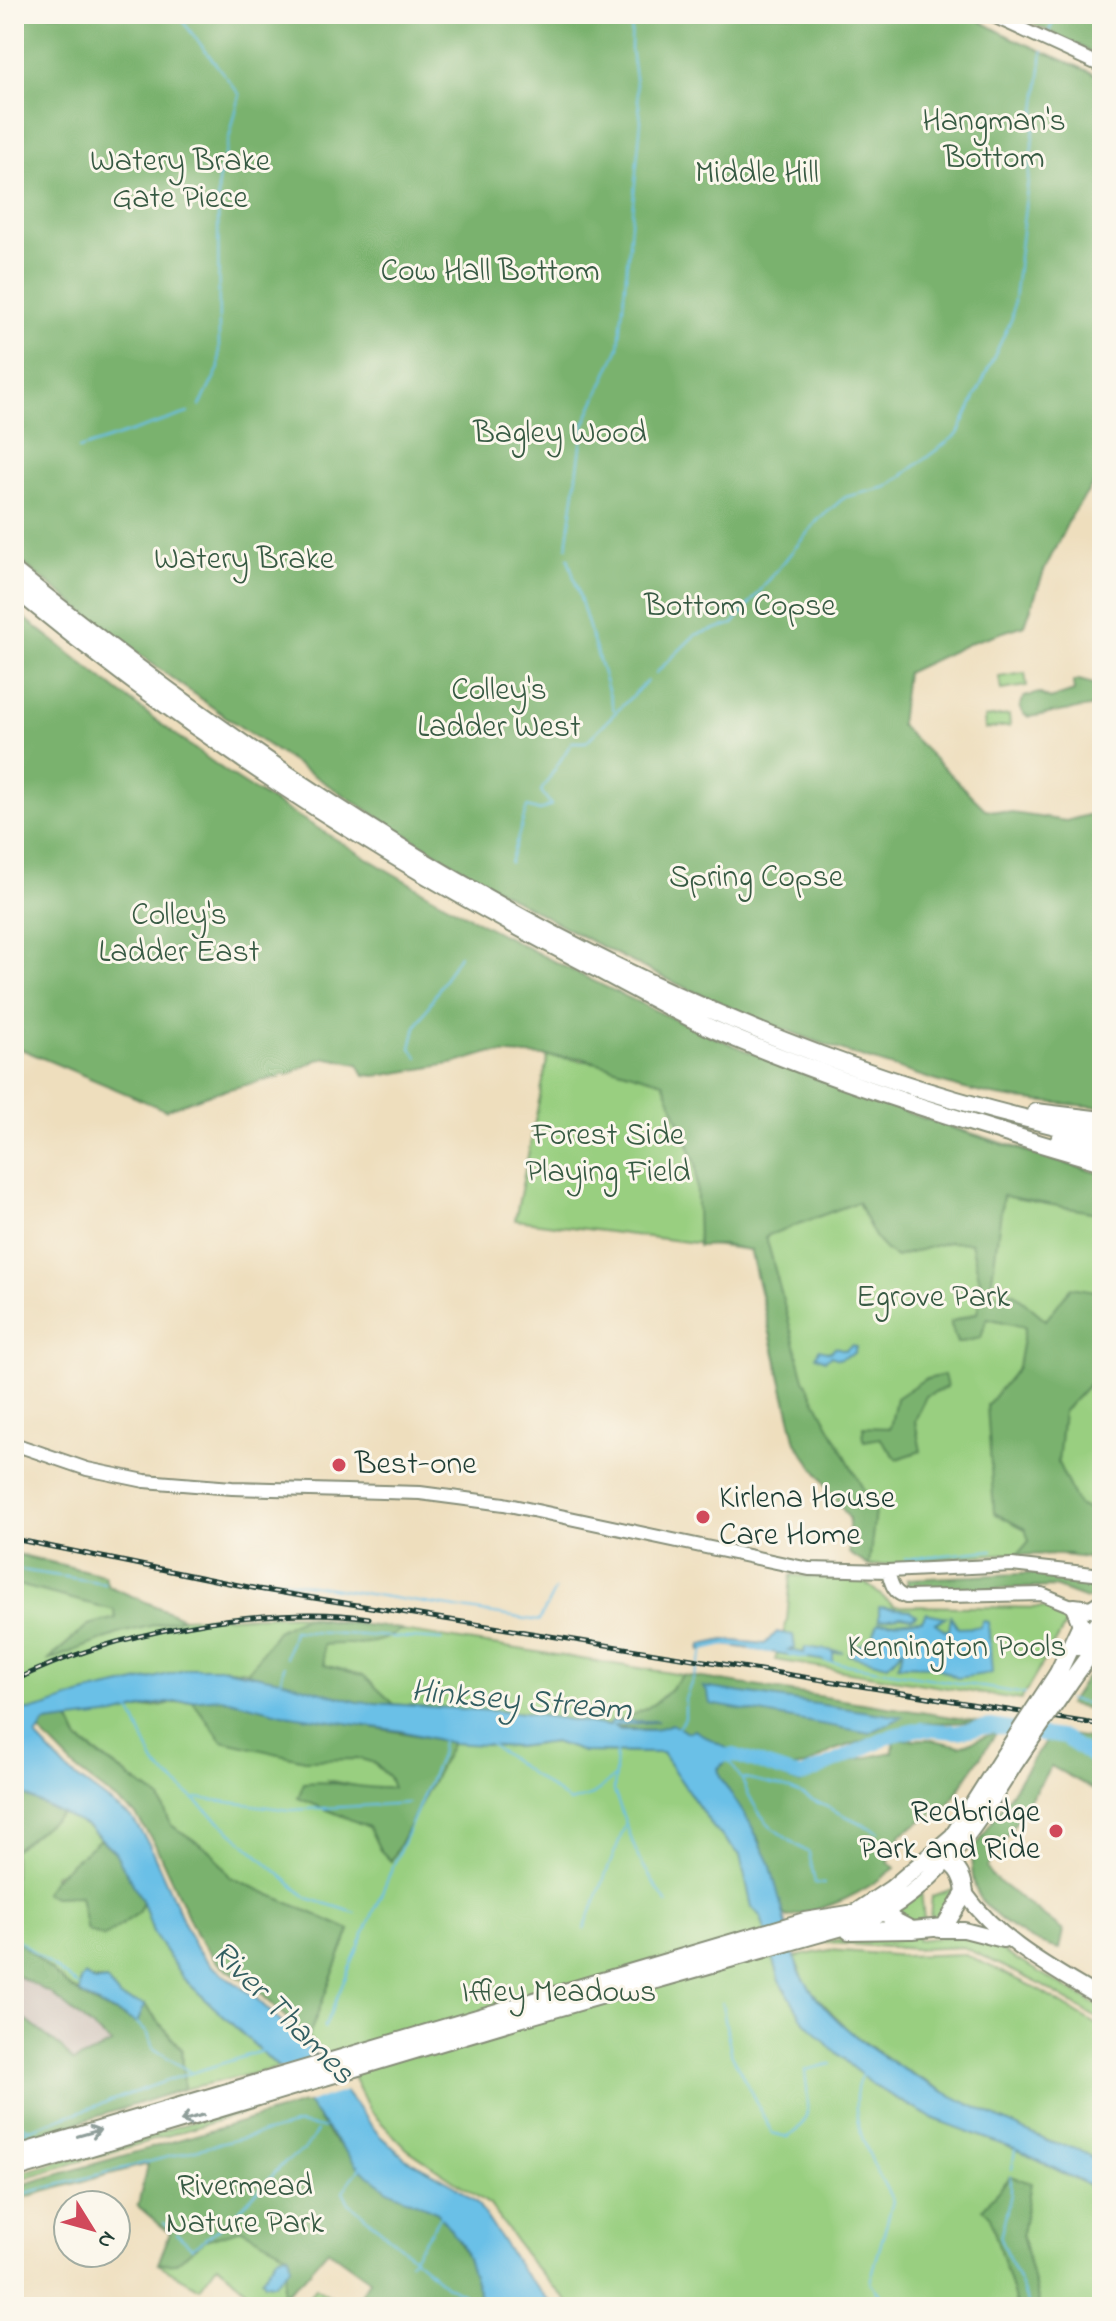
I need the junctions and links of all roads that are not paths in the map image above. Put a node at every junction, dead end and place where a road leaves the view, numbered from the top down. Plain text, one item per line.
1 (989, 14) edge
2 (1102, 66) edge
3 (14, 571) edge
4 (14, 588) edge
5 (959, 1109) junction
6 (1102, 1120) edge
7 (1102, 1136) edge
8 (1102, 1149) edge
9 (1102, 1162) edge
10 (14, 1444) edge
11 (888, 1571) junction
12 (1102, 1575) edge
13 (1102, 1602) edge
14 (1074, 1607) junction
15 (1102, 1617) edge
16 (1102, 1638) edge
17 (1065, 1676) junction
18 (970, 1821) junction
19 (920, 1861) junction
20 (948, 1861) junction
21 (962, 1874) junction
22 (897, 1880) junction
23 (965, 1893) junction
24 (888, 1911) junction
25 (832, 1923) junction
26 (914, 1930) junction
27 (938, 1930) junction
28 (1011, 1943) junction
29 (1102, 1999) edge
30 (263, 2090) junction
31 (14, 2155) edge
32 (14, 2170) edge

1 - 2 street
3 - 5 highway
4 - 5 highway
5 - 6 highway
5 - 7 highway
5 - 8 highway
5 - 9 highway
10 - 11 street
11 - 12 street
11 - 14 street
13 - 14 highway
14 - 17 highway
15 - 17 highway
16 - 17 highway
17 - 18 highway, bridge
18 - 19 highway
18 - 20 highway
18 - 21 highway
19 - 20 highway
19 - 22 highway
20 - 21 highway
20 - 24 highway
21 - 23 highway
22 - 24 highway
22 - 25 highway
23 - 27 highway
23 - 28 main road
24 - 25 highway
24 - 26 highway
25 - 26 highway
25 - 30 highway
26 - 27 highway
27 - 28 main road
28 - 29 main road
31 -> 30 highway
30 -> 32 highway

